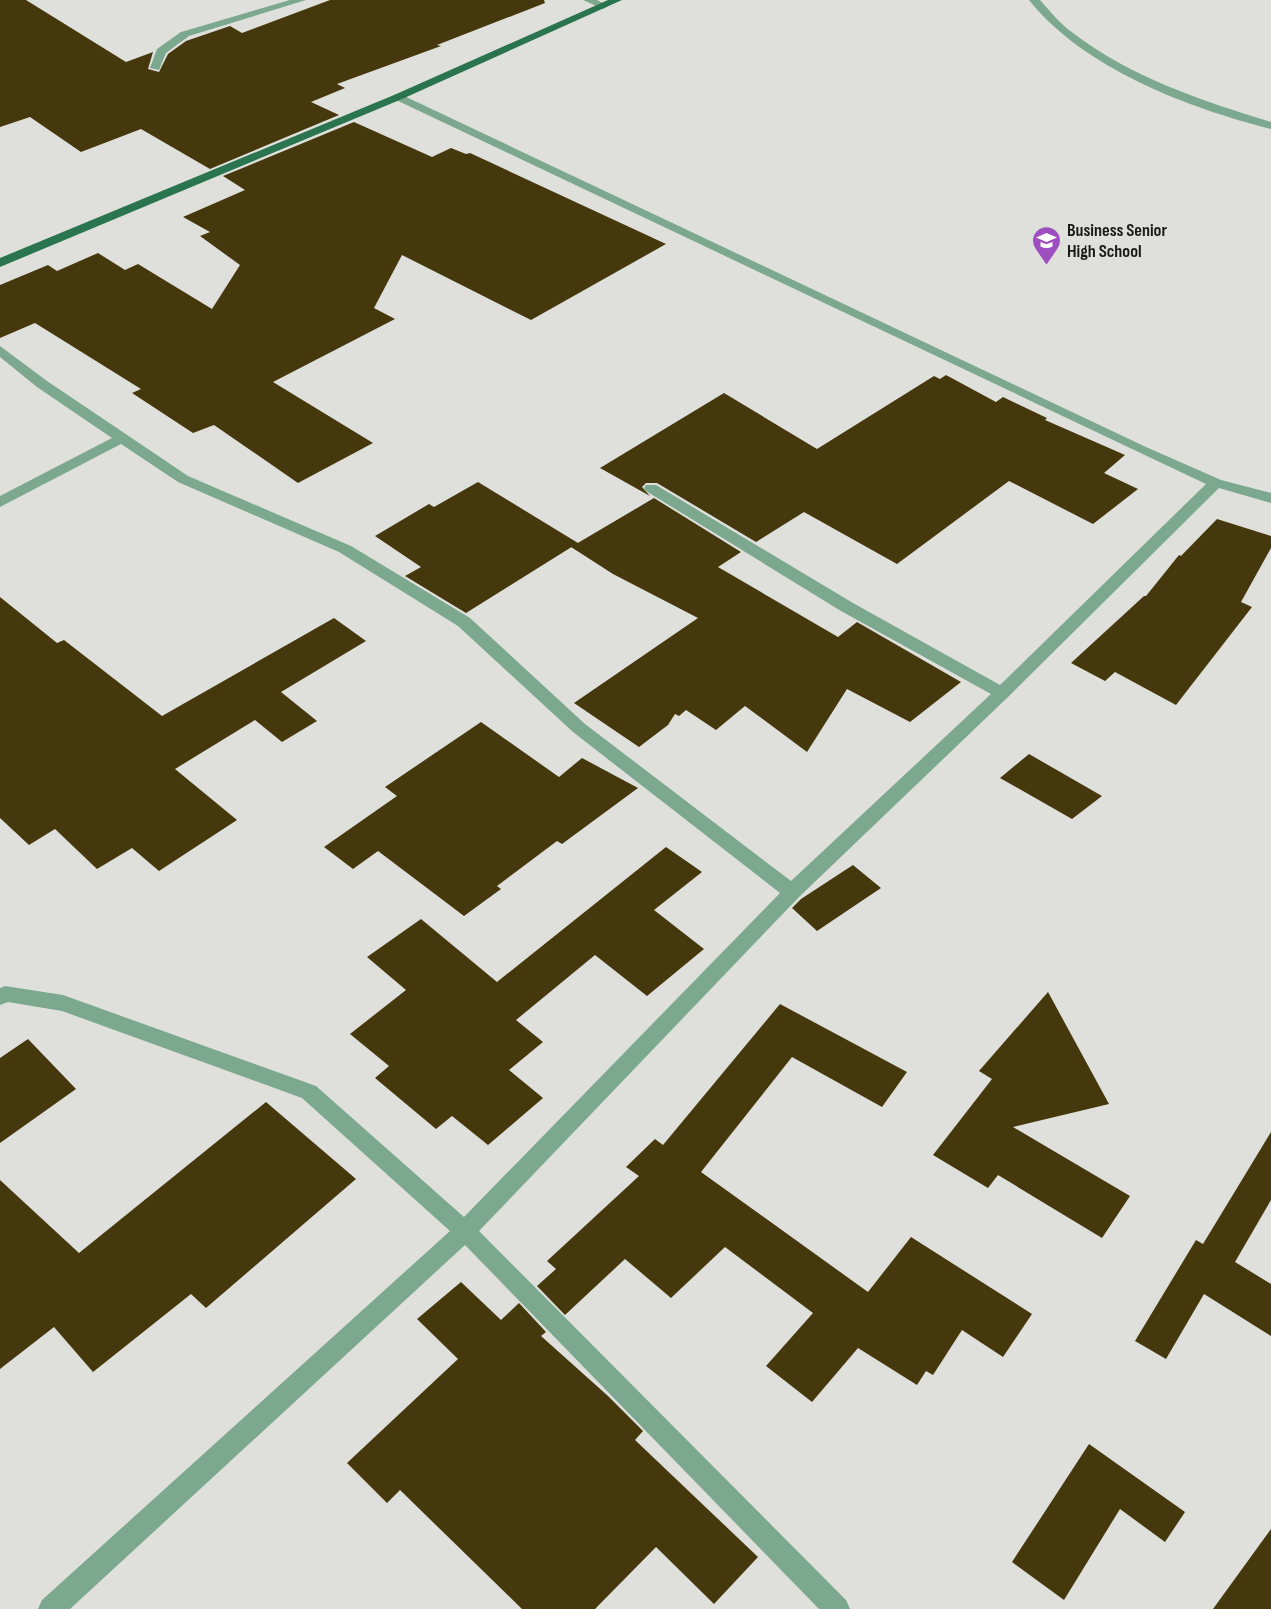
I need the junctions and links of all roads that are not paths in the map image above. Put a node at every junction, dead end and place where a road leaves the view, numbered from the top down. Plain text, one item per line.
1 (301, 0) edge
2 (588, 0) edge
3 (617, 0) edge
4 (1034, 0) edge
5 (603, 6) junction
6 (155, 68) dead end
7 (398, 97) junction
8 (1271, 126) edge
9 (0, 262) edge
10 (0, 350) edge
11 (122, 438) junction
12 (1216, 483) junction
13 (651, 488) dead end
14 (1271, 498) edge
15 (0, 502) edge
16 (1002, 693) junction
17 (792, 892) junction
18 (0, 997) edge
19 (465, 1231) junction
20 (51, 1609) edge
21 (837, 1609) edge

1 - 6 street
2 - 5 street
3 - 5 main road
4 - 8 street
5 - 7 main road
7 - 9 main road
7 - 12 street
10 - 11 street
11 - 15 street
11 - 17 street
12 - 14 street
12 - 16 street
13 - 16 street
16 - 17 street
17 - 19 street
18 - 19 street
19 - 20 street
19 - 21 street

